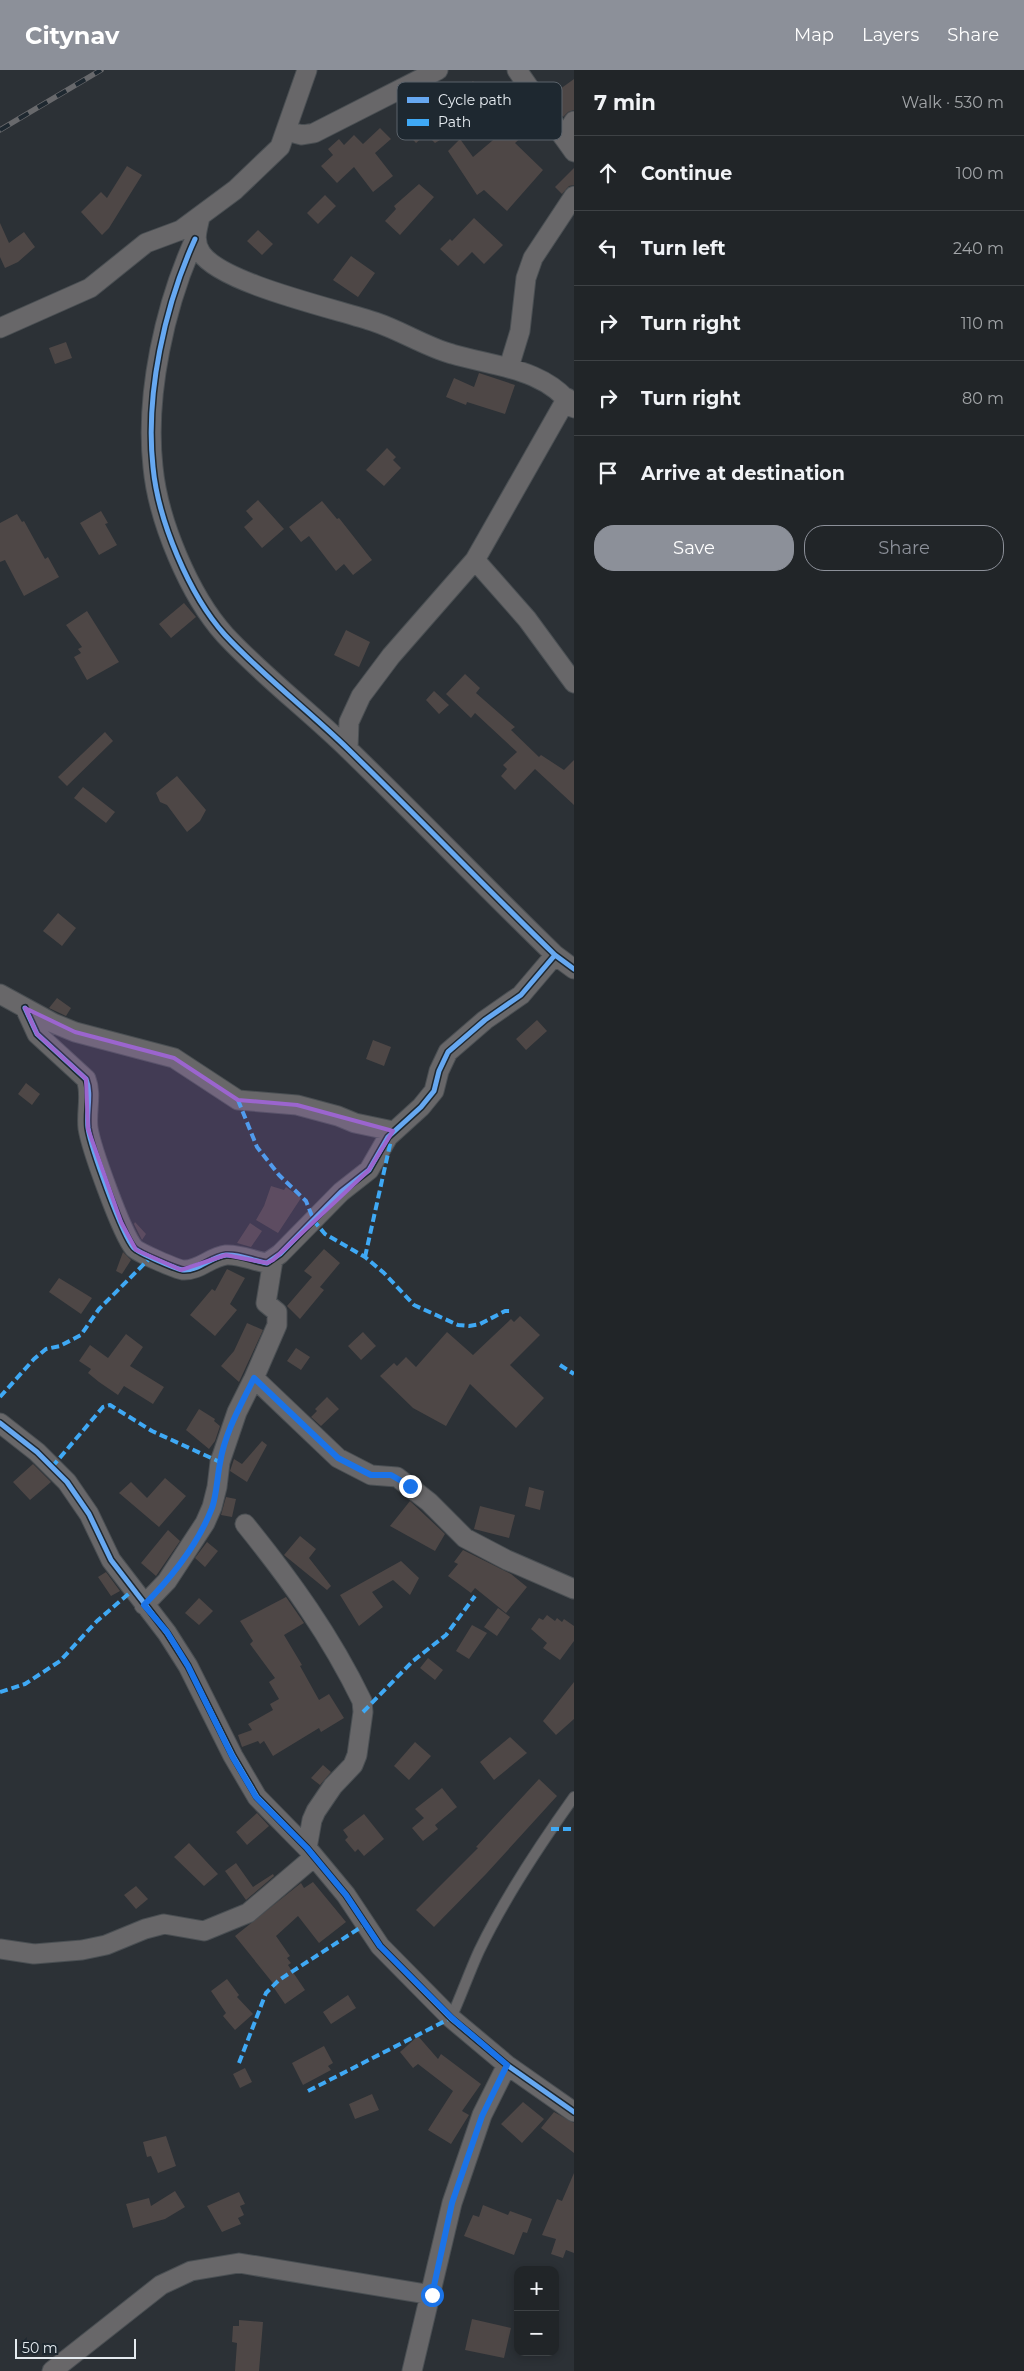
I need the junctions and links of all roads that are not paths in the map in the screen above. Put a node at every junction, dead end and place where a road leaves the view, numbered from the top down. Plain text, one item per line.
1 (307, 70) edge
2 (438, 70) edge
3 (517, 70) edge
4 (412, 82) edge
5 (525, 82) edge
6 (397, 89) edge
7 (574, 121) edge
8 (287, 131) junction
9 (569, 145) edge
10 (574, 196) edge
11 (200, 217) junction
12 (195, 239) junction
13 (0, 328) edge
14 (509, 367) junction
15 (570, 403) edge
16 (475, 560) junction
17 (574, 683) edge
18 (348, 749) junction
19 (554, 955) junction
20 (574, 969) edge
21 (0, 994) edge
22 (25, 1008) junction
23 (393, 1131) junction
24 (273, 1260) junction
25 (254, 1378) junction
26 (0, 1424) edge
27 (245, 1524) dead end
28 (574, 1589) edge
29 (144, 1605) junction
30 (574, 1797) edge
31 (311, 1852) junction
32 (0, 1949) edge
33 (452, 2018) junction
34 (507, 2065) junction
35 (574, 2112) edge
36 (432, 2295) junction
37 (52, 2371) edge
38 (412, 2371) edge

1 - 8 street
2 - 4 street
3 - 5 street
6 - 8 street
7 - 9 street
8 - 11 street
10 - 14 street
11 - 12 street
11 - 13 street
12 - 14 street
12 - 18 street
14 - 15 street
15 - 16 street
16 - 17 street
16 - 18 street
18 - 19 street
19 - 20 street
19 - 23 street
21 - 22 street
22 - 23 street
22 - 24 street
23 - 24 street
24 - 25 street
25 - 28 street
25 - 29 street
26 - 29 street
27 - 31 street
29 - 31 street
30 - 33 lane
31 - 32 street
31 - 33 street
33 - 34 street
34 - 35 street
34 - 36 street
36 - 37 street
36 - 38 street

